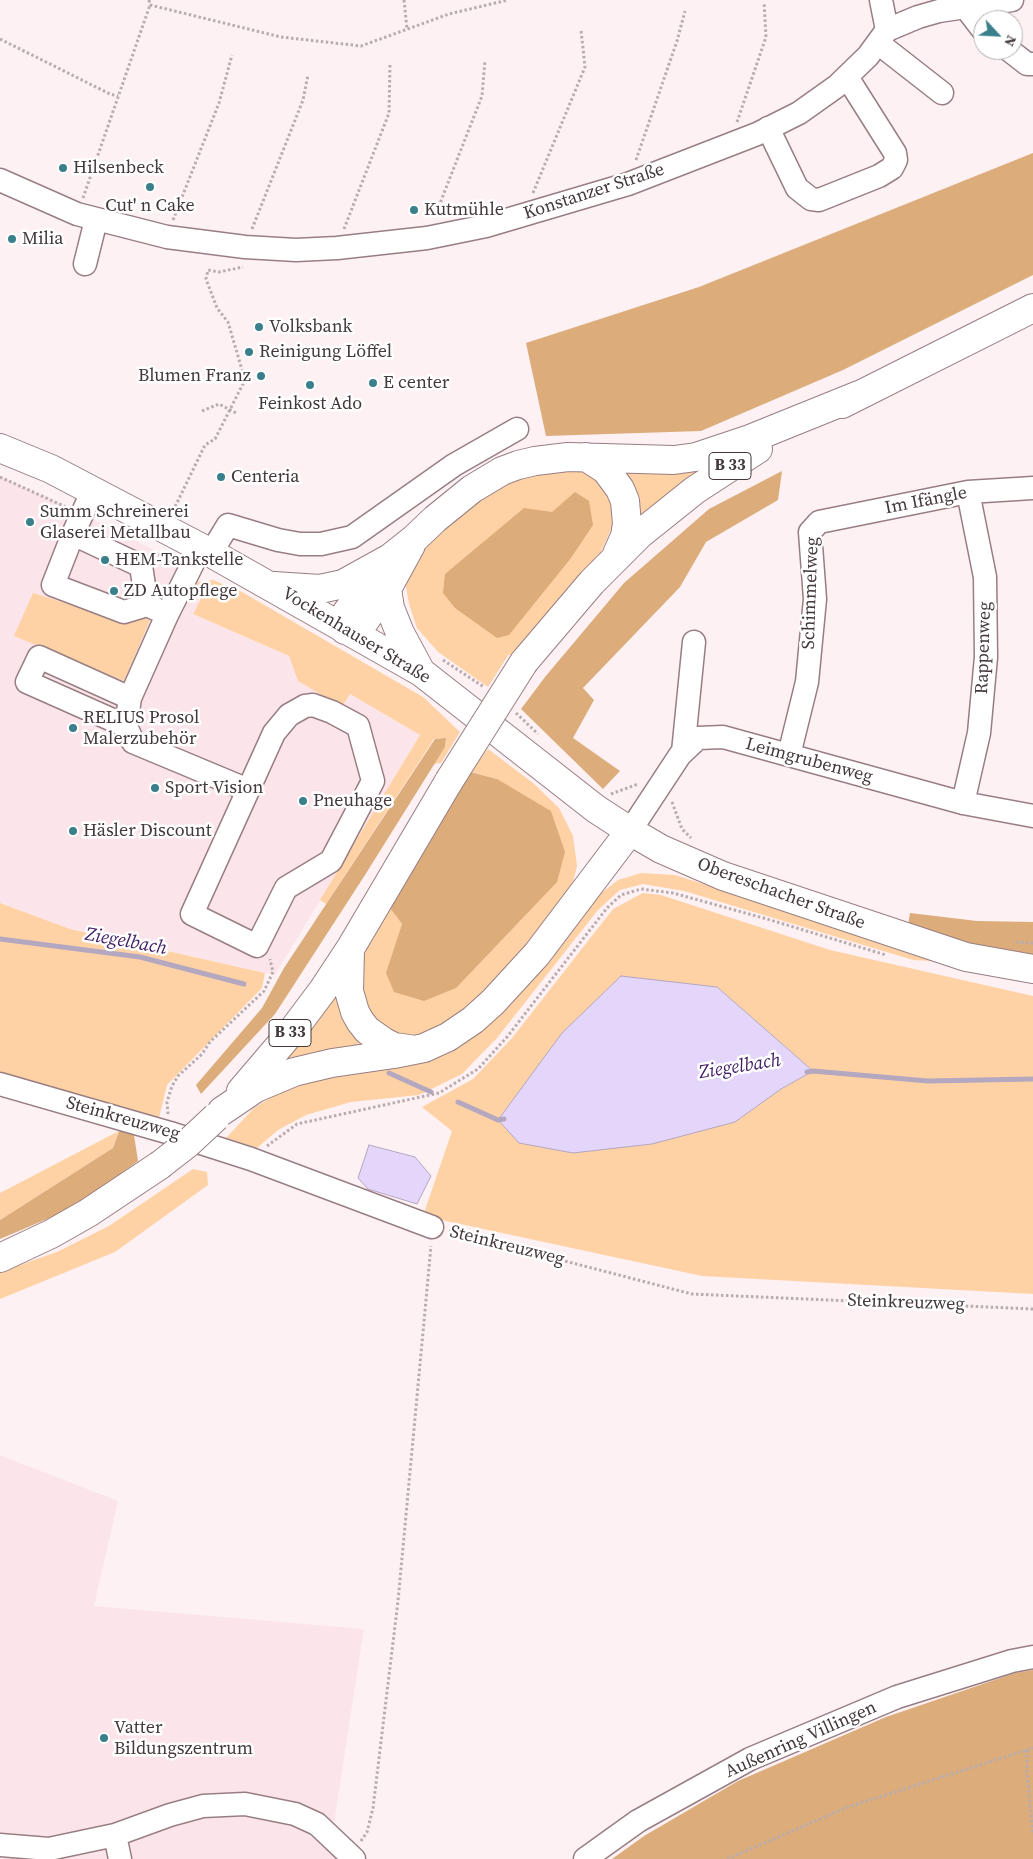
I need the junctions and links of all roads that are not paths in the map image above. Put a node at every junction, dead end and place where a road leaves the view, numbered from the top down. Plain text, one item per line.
1 (881, 0) edge
2 (1012, 0) edge
3 (974, 4) edge
4 (914, 8) edge
5 (883, 37) junction
6 (1022, 60) edge
7 (1033, 64) edge
8 (847, 77) junction
9 (942, 93) dead end
10 (768, 128) junction
11 (0, 180) edge
12 (87, 217) junction
13 (85, 264) dead end
14 (1033, 308) edge
15 (859, 395) junction
16 (517, 429) dead end
17 (0, 448) edge
18 (586, 457) junction
19 (1033, 488) edge
20 (93, 490) junction
21 (968, 492) junction
22 (819, 522) joint
23 (73, 534) junction
24 (414, 539) junction
25 (206, 550) junction
26 (390, 558) junction
27 (615, 558) junction
28 (270, 586) junction
29 (387, 589) junction
30 (157, 610) junction
31 (346, 630) junction
32 (694, 642) dead end
33 (421, 672) junction
34 (130, 698) junction
35 (126, 726) junction
36 (683, 752) junction
37 (789, 755) junction
38 (551, 773) joint
39 (248, 790) junction
40 (964, 803) junction
41 (1033, 816) edge
42 (630, 831) junction
43 (350, 948) junction
44 (1033, 969) edge
45 (415, 1050) junction
46 (0, 1084) edge
47 (219, 1114) junction
48 (432, 1227) road end
49 (0, 1258) edge
50 (1033, 1657) edge
51 (116, 1835) junction
52 (0, 1845) edge
53 (353, 1858) edge
54 (120, 1859) edge
55 (585, 1859) edge

1 - 5 street
2 - 3 street
3 - 4 street
4 - 5 street
5 - 8 street, Konstanzer Straße
5 - 9 street
6 - 7 street
8 - 10 street, Konstanzer Straße
8 - 10 street
10 - 12 street, Konstanzer Straße
11 - 12 street, Konstanzer Straße
12 - 13 street
14 - 15 main road, B 33
15 - 18 main road
15 - 27 main road, B 33
16 - 25 street
17 - 20 main road, Vockenhauser Straße
18 - 24 main road
18 - 27 main road
19 - 21 street, Im Ifängle
20 - 23 street
20 - 25 main road, Vockenhauser Straße
21 - 22 street, Im Ifängle
21 - 40 street, Rappenweg
22 - 37 street, Schimmelweg
23 - 30 street
23 - 30 street
24 - 26 main road
24 - 29 main road
25 - 28 main road, Vockenhauser Straße
25 - 30 street
26 - 28 main road
26 - 31 main road
27 - 43 main road, B 33, bridge
28 - 31 main road, Vockenhauser Straße
29 - 31 main road
29 - 33 main road
30 - 34 street
31 - 33 main road, Vockenhauser Straße
32 - 36 street
33 - 38 main road, Vockenhauser Straße
34 - 35 street
34 - 35 street
35 - 39 street
36 - 37 street, Leimgrubenweg
36 - 42 street, Leimgrubenweg
37 - 40 street, Leimgrubenweg
38 - 42 main road, Obereschacher Straße
39 - 39 street
40 - 41 street, Leimgrubenweg
42 - 44 main road, Obereschacher Straße
42 - 45 main road
43 - 45 main road
43 - 47 main road, B 33
45 - 47 main road
46 - 48 street, Steinkreuzweg
47 - 49 main road, B 33, bridge
50 - 55 street, Außenring Villingen
51 - 52 street
51 - 53 street
51 - 54 street

